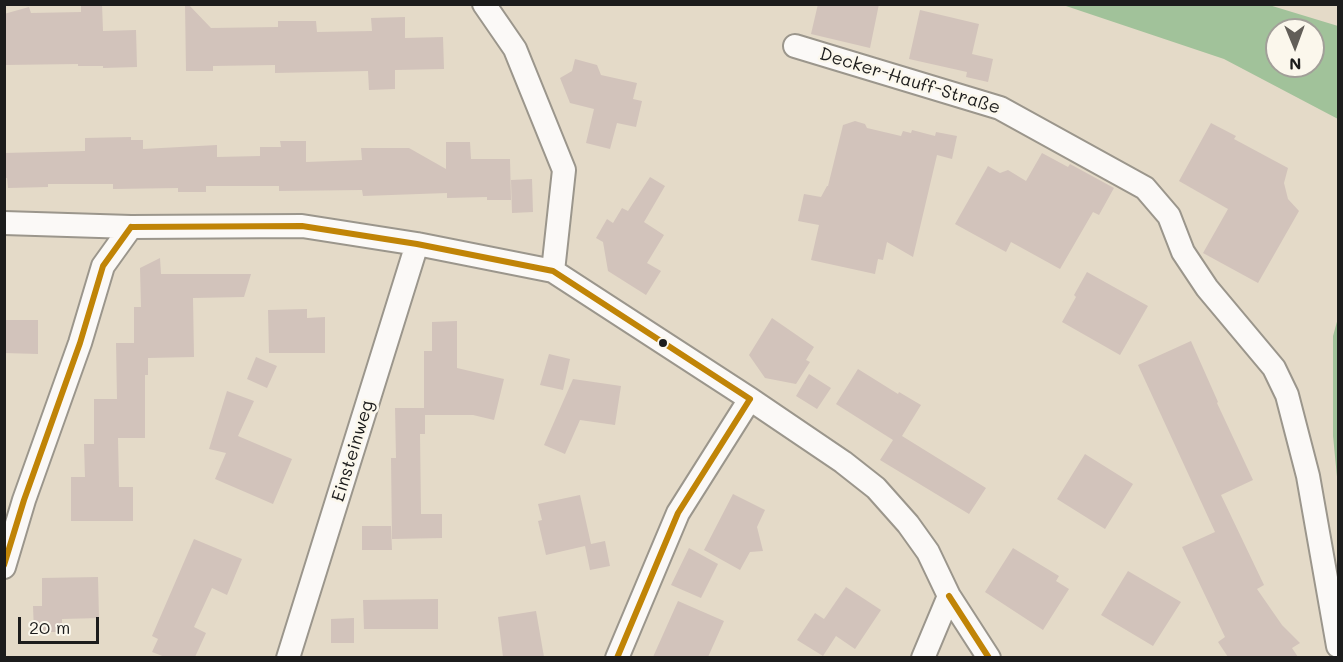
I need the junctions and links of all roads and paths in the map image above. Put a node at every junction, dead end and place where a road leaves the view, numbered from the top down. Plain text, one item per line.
1 (484, 4) edge
2 (795, 46) dead end
3 (4, 223) edge
4 (131, 227) junction
5 (417, 244) junction
6 (553, 271) junction
7 (750, 399) junction
8 (4, 567) edge
9 (949, 596) junction
10 (1338, 646) edge
11 (288, 657) edge
12 (617, 657) edge
13 (923, 657) edge
14 (989, 657) edge

1 - 6 street
2 - 10 street, Decker-Hauff-Straße
3 - 4 street
4 - 5 street
4 - 8 street
5 - 6 street
5 - 11 street, Einsteinweg
6 - 7 street
7 - 9 street
7 - 12 street
9 - 13 street
9 - 14 street

